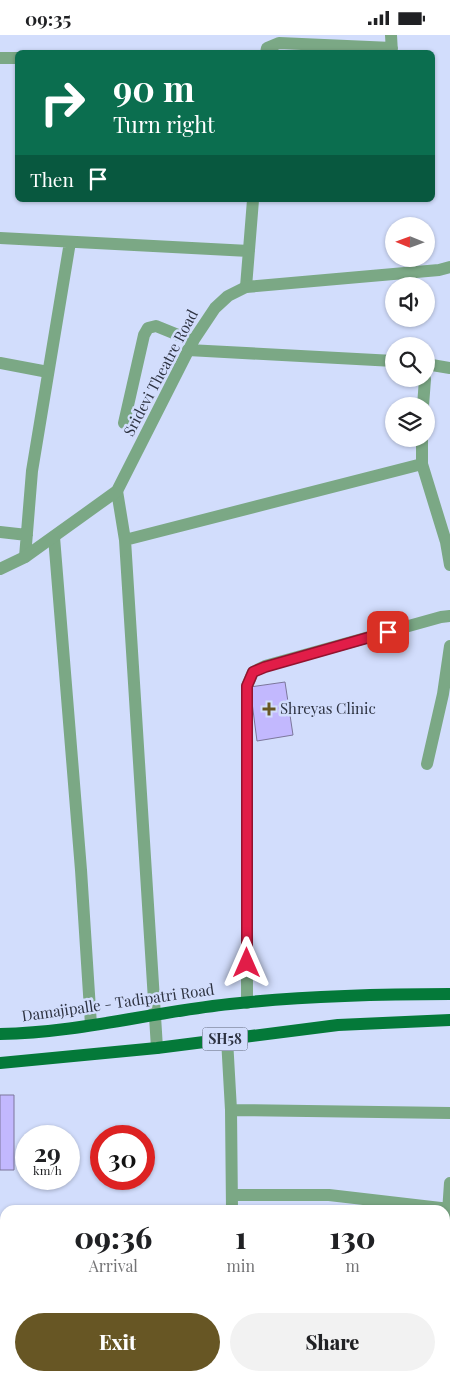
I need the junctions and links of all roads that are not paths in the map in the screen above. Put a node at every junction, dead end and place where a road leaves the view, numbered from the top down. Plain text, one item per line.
1 (392, 45) edge
2 (267, 50) edge
3 (0, 58) edge
4 (15, 58) edge
5 (253, 202) edge
6 (0, 239) edge
7 (70, 242) junction
8 (249, 251) junction
9 (450, 267) edge
10 (246, 287) junction
11 (191, 345) junction
12 (385, 360) edge
13 (0, 363) edge
14 (435, 365) edge
15 (450, 368) edge
16 (48, 371) junction
17 (124, 423) dead end
18 (422, 447) edge
19 (422, 464) junction
20 (117, 491) junction
21 (0, 532) edge
22 (27, 535) junction
23 (54, 537) junction
24 (125, 540) junction
25 (25, 557) junction
26 (450, 565) edge
27 (0, 569) edge
28 (450, 616) edge
29 (450, 646) edge
30 (428, 764) dead end
31 (450, 994) edge
32 (247, 1003) junction
33 (154, 1015) junction
34 (450, 1020) edge
35 (90, 1025) junction
36 (0, 1034) edge
37 (227, 1039) junction
38 (157, 1048) junction
39 (0, 1063) edge
40 (231, 1110) junction
41 (450, 1113) edge
42 (450, 1183) edge
43 (232, 1195) junction
44 (232, 1205) edge
45 (414, 1205) edge
46 (449, 1205) edge

1 - 2 street
3 - 4 street
5 - 8 street
6 - 7 street
7 - 8 street
7 - 16 street
8 - 10 street
9 - 10 street, Sridevi Theatre Road
10 - 11 street, Sridevi Theatre Road
11 - 12 street
11 - 17 street
11 - 20 street, Sridevi Theatre Road
13 - 16 street
14 - 15 street
16 - 22 street
18 - 19 street
19 - 24 street
19 - 26 street
20 - 23 street, Sridevi Theatre Road
20 - 24 street
21 - 22 street
22 - 25 street
23 - 25 street, Sridevi Theatre Road
23 - 35 street
24 - 33 street
25 - 27 street, Sridevi Theatre Road
28 - 32 street
29 - 30 street
31 - 32 main road, Damajipalle - Tadipatri Road / SH58
32 - 33 main road, Damajipalle - Tadipatri Road / SH58
33 - 35 main road, Damajipalle - Tadipatri Road / SH58
33 - 38 street
34 - 37 main road, SH58
35 - 36 main road, Damajipalle - Tadipatri Road / SH58
37 - 38 main road, SH58
37 - 40 street
38 - 39 main road, SH58
40 - 41 street
40 - 43 street
42 - 46 street
43 - 44 street
43 - 45 street

